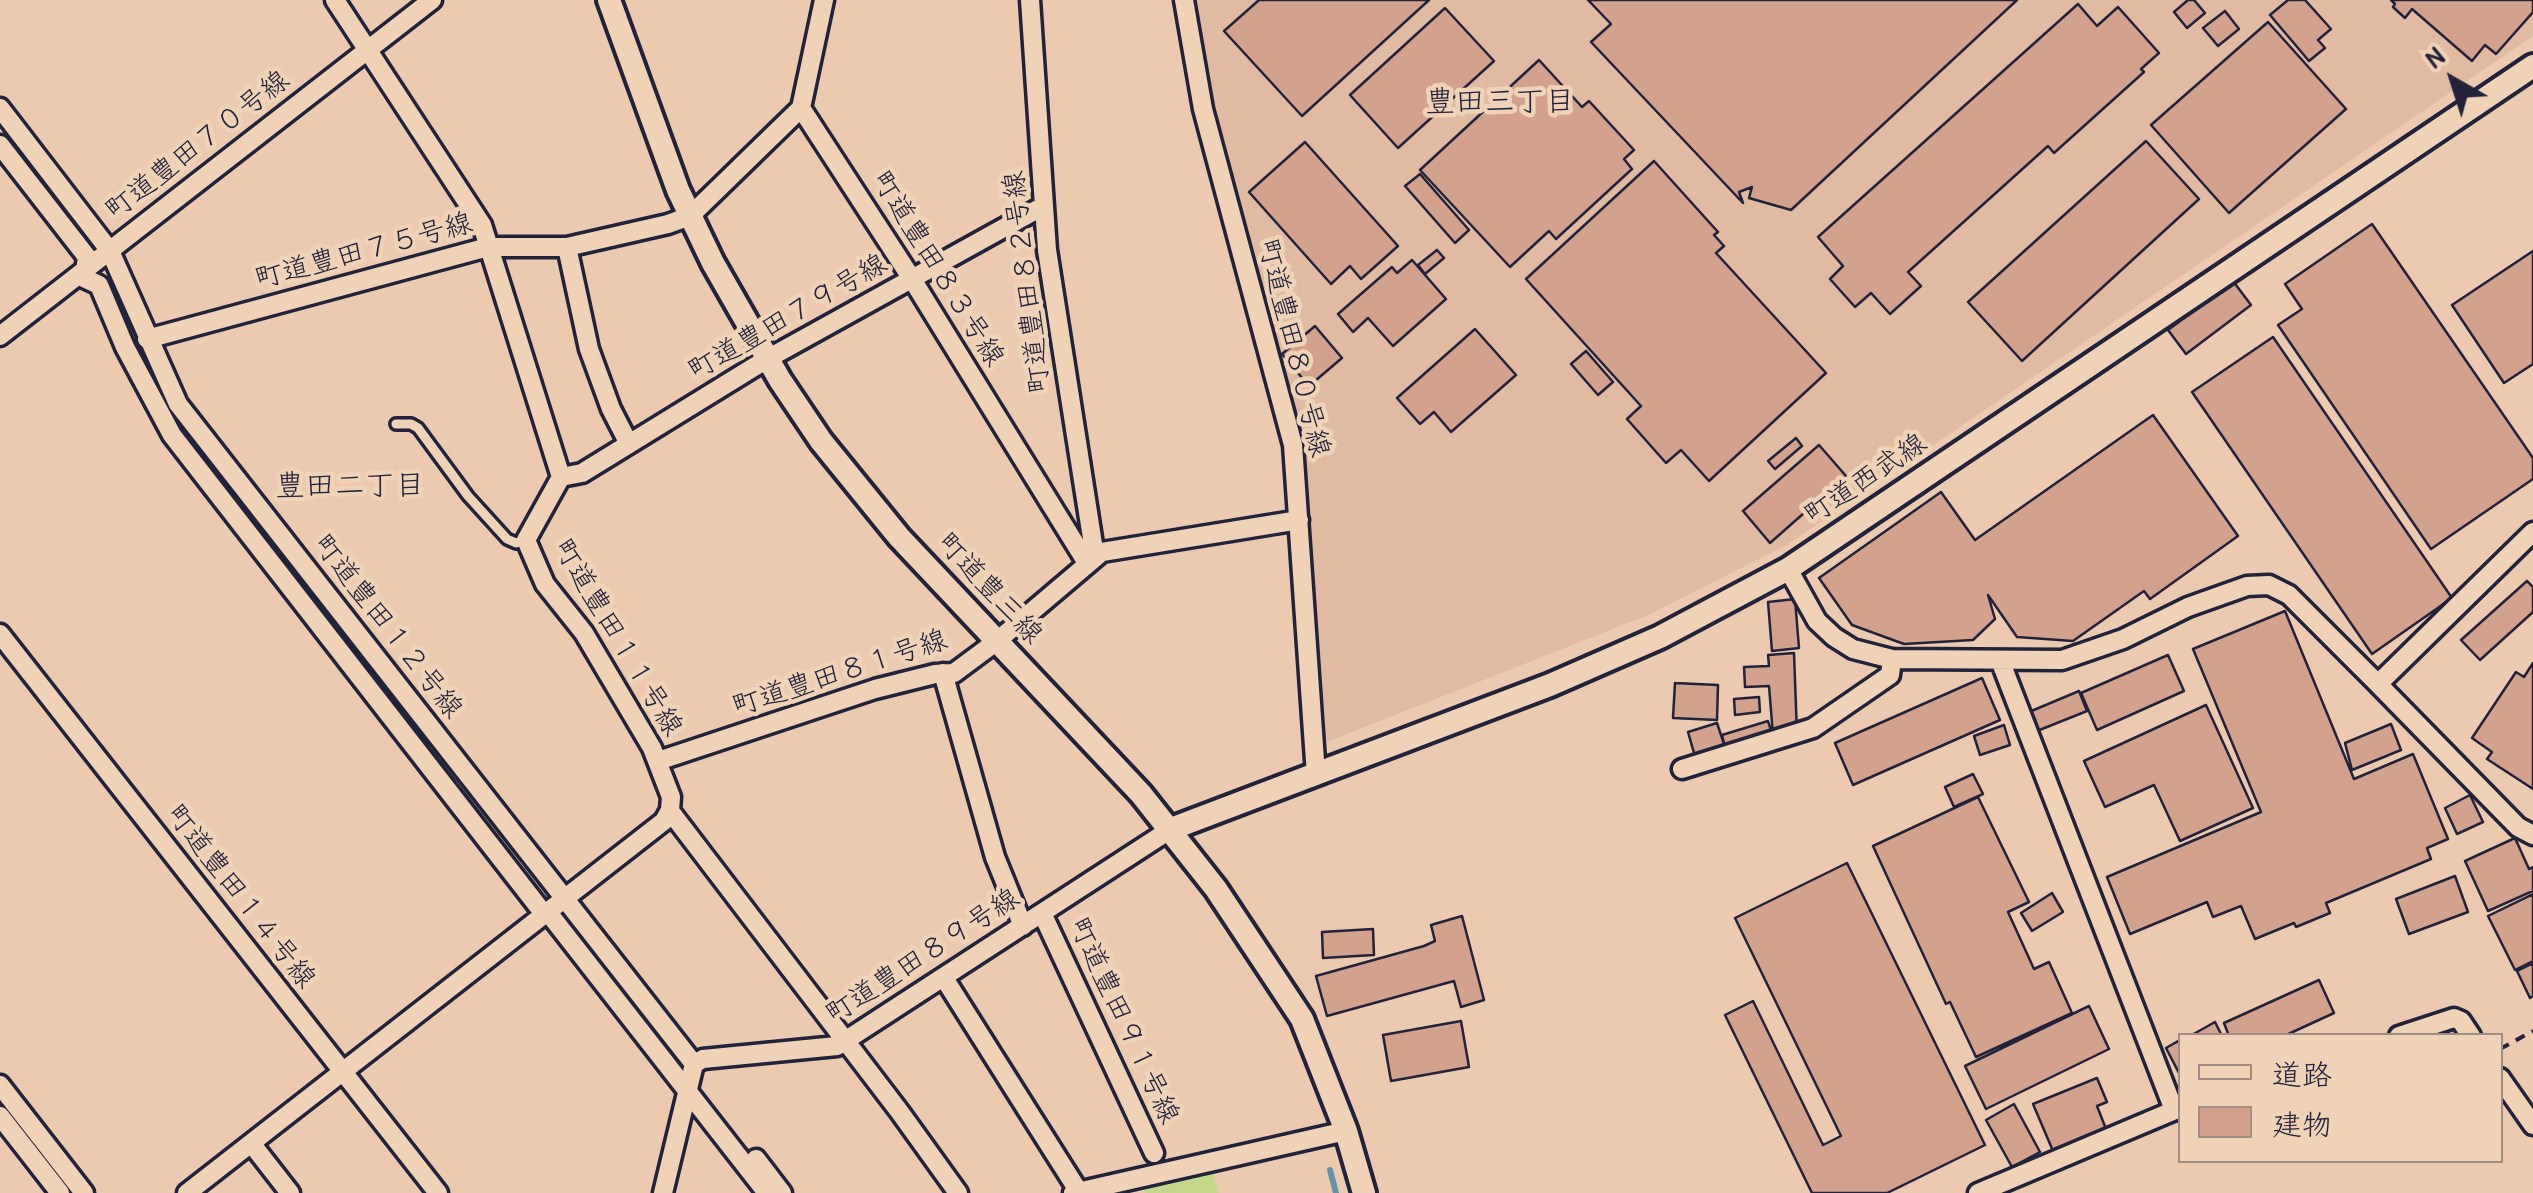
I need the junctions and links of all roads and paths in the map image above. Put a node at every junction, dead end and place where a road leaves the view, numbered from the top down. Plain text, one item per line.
1 (335, 0) edge
2 (432, 0) edge
3 (609, 0) edge
4 (824, 0) edge
5 (1030, 0) edge
6 (1184, 0) edge
7 (368, 47) junction
8 (2533, 66) edge
9 (0, 108) edge
10 (801, 108) junction
11 (0, 145) edge
12 (1044, 210) junction
13 (690, 216) junction
14 (567, 246) junction
15 (488, 247) junction
16 (110, 251) junction
17 (85, 268) junction
18 (912, 279) junction
19 (0, 336) edge
20 (147, 338) junction
21 (767, 359) junction
22 (396, 424) dead end
23 (629, 444) junction
24 (561, 477) junction
25 (1300, 520) junction
26 (2533, 532) edge
27 (526, 540) junction
28 (1091, 560) junction
29 (1788, 568) junction
30 (0, 634) edge
31 (997, 641) junction
32 (1892, 659) junction
33 (2000, 660) junction
34 (943, 673) junction
35 (2378, 684) junction
36 (658, 761) junction
37 (1682, 768) dead end
38 (1316, 775) junction
39 (670, 811) junction
40 (1171, 829) junction
41 (2533, 835) edge
42 (564, 899) junction
43 (546, 912) junction
44 (1042, 913) junction
45 (1023, 926) junction
46 (944, 978) junction
47 (2533, 1031) edge
48 (2408, 1033) edge
49 (2469, 1033) edge
50 (846, 1041) junction
51 (2503, 1046) edge
52 (341, 1072) junction
53 (691, 1077) junction
54 (2503, 1082) edge
55 (0, 1085) edge
56 (2177, 1109) edge
57 (0, 1116) edge
58 (2533, 1125) edge
59 (1346, 1131) junction
60 (251, 1143) junction
61 (1154, 1153) dead end
62 (1076, 1190) edge
63 (60, 1193) edge
64 (84, 1193) edge
65 (187, 1193) edge
66 (290, 1193) edge
67 (438, 1193) edge
68 (663, 1193) edge
69 (767, 1193) edge
70 (782, 1193) edge
71 (958, 1193) edge
72 (1364, 1193) edge
73 (1978, 1193) edge

1 - 7 street
2 - 7 street, 町道豊田７０号線
3 - 13 street, 町道豊三線
4 - 10 street
5 - 12 street, 町道豊田８２号線
6 - 25 street, 町道豊田８０号線
7 - 15 street
7 - 16 street, 町道豊田７０号線
8 - 29 street, 町道西武線
9 - 16 street, 町道豊田１２号線
10 - 13 street, 町道豊田７５号線
10 - 18 street, 町道豊田８３号線
11 - 17 street
12 - 18 street, 町道豊田７９号線
12 - 28 street, 町道豊田８２号線
13 - 14 street, 町道豊田７５号線
13 - 21 street, 町道豊三線
14 - 15 street, 町道豊田７５号線
14 - 23 street
15 - 20 street, 町道豊田７５号線
15 - 24 street
16 - 17 street, 町道豊田７０号線
16 - 20 street, 町道豊田１２号線
17 - 19 street, 町道豊田７０号線
17 - 43 street
18 - 21 street, 町道豊田７９号線
18 - 28 street, 町道豊田８３号線
20 - 42 street, 町道豊田１２号線
21 - 23 street, 町道豊田７９号線
21 - 31 street, 町道豊三線
22 - 27 lane
23 - 24 street, 町道豊田７９号線
24 - 27 street, 町道豊田１１号線
25 - 28 street, 町道豊田８１号線
25 - 38 street, 町道豊田８０号線
26 - 35 street
27 - 36 street, 町道豊田１１号線
28 - 31 street, 町道豊田８１号線
29 - 32 street
29 - 38 street, 町道西武線
30 - 52 street, 町道豊田１４号線
31 - 34 street, 町道豊田８１号線
31 - 40 street, 町道豊三線
32 - 33 street
32 - 37 street
33 - 35 street
33 - 56 street
34 - 36 street, 町道豊田８１号線
34 - 45 street
35 - 41 street
36 - 39 street, 町道豊田１１号線
38 - 40 street, 町道西武線
39 - 42 street
39 - 50 street
40 - 44 street, 町道豊田８９号線
40 - 59 street, 町道豊三線
42 - 43 street
42 - 53 street, 町道豊田１２号線
43 - 52 street
43 - 53 street
44 - 45 street, 町道豊田８９号線
44 - 61 street, 町道豊田９１号線
45 - 46 street, 町道豊田８９号線
46 - 50 street, 町道豊田８９号線
46 - 62 street
47 - 51 path
48 - 49 street
50 - 53 street, 町道豊田８９号線
50 - 71 street
52 - 60 street
52 - 67 street, 町道豊田１４号線
53 - 68 street
53 - 69 street
53 - 70 street
54 - 58 street
55 - 64 street
56 - 73 street
57 - 63 street
59 - 62 street
59 - 72 street, 町道豊三線
60 - 65 street
60 - 66 street

